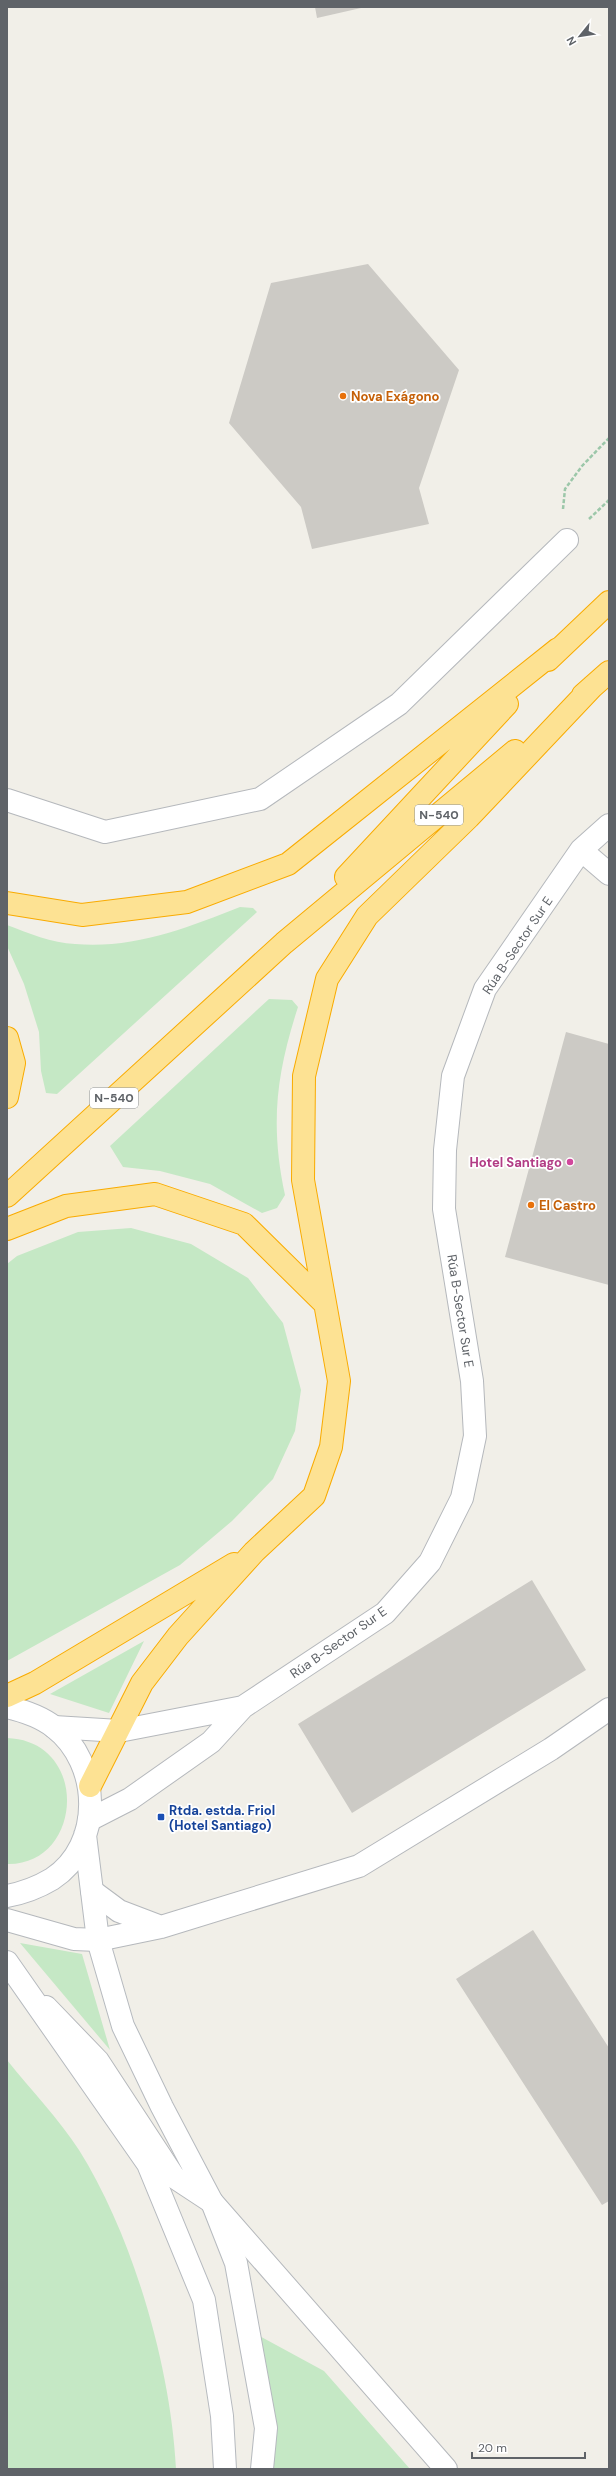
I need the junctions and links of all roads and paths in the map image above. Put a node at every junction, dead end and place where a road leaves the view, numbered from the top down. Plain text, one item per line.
1 (609, 438) edge
2 (567, 540) joint
3 (609, 602) edge
4 (558, 649) junction
5 (601, 679) edge
6 (7, 800) edge
7 (609, 824) edge
8 (582, 850) junction
9 (609, 874) edge
10 (7, 903) edge
11 (284, 943) junction
12 (7, 1038) edge
13 (7, 1097) edge
14 (7, 1196) edge
15 (7, 1229) edge
16 (324, 1303) junction
17 (254, 1552) junction
18 (7, 1696) edge
19 (7, 1707) edge
20 (243, 1707) junction
21 (609, 1709) edge
22 (54, 1727) junction
23 (119, 1731) junction
24 (90, 1786) junction
25 (87, 1828) junction
26 (92, 1891) junction
27 (7, 1896) edge
28 (7, 1920) edge
29 (161, 1927) junction
30 (98, 1940) junction
31 (13, 1970) edge
32 (212, 2202) junction
33 (225, 2469) edge
34 (262, 2469) edge
35 (446, 2469) edge

1 - 2 path
2 - 6 street
3 - 4 highway, N-540
4 - 10 highway
4 - 11 highway, N-540
5 - 11 highway, N-540
5 - 16 highway
7 - 8 street, Rúa B-Sector Sur E
8 - 9 street
8 - 20 street, Rúa B-Sector Sur E
11 - 14 highway, N-540
12 - 13 highway
15 - 16 highway
16 - 17 highway
17 - 18 highway
17 - 23 highway
19 - 22 street
20 - 23 street, Rúa B-Sector Sur E
20 - 25 street, Rúa B-Sector Sur E
21 - 29 street
22 - 23 street, Rúa B-Sector Sur E
22 - 24 street
23 - 24 highway
24 - 25 street
25 - 26 street
25 - 27 street
26 - 29 street
26 - 30 street
28 - 30 street
29 - 30 street
30 - 32 street
31 - 32 street
31 - 33 street
32 - 34 street
32 - 35 street

